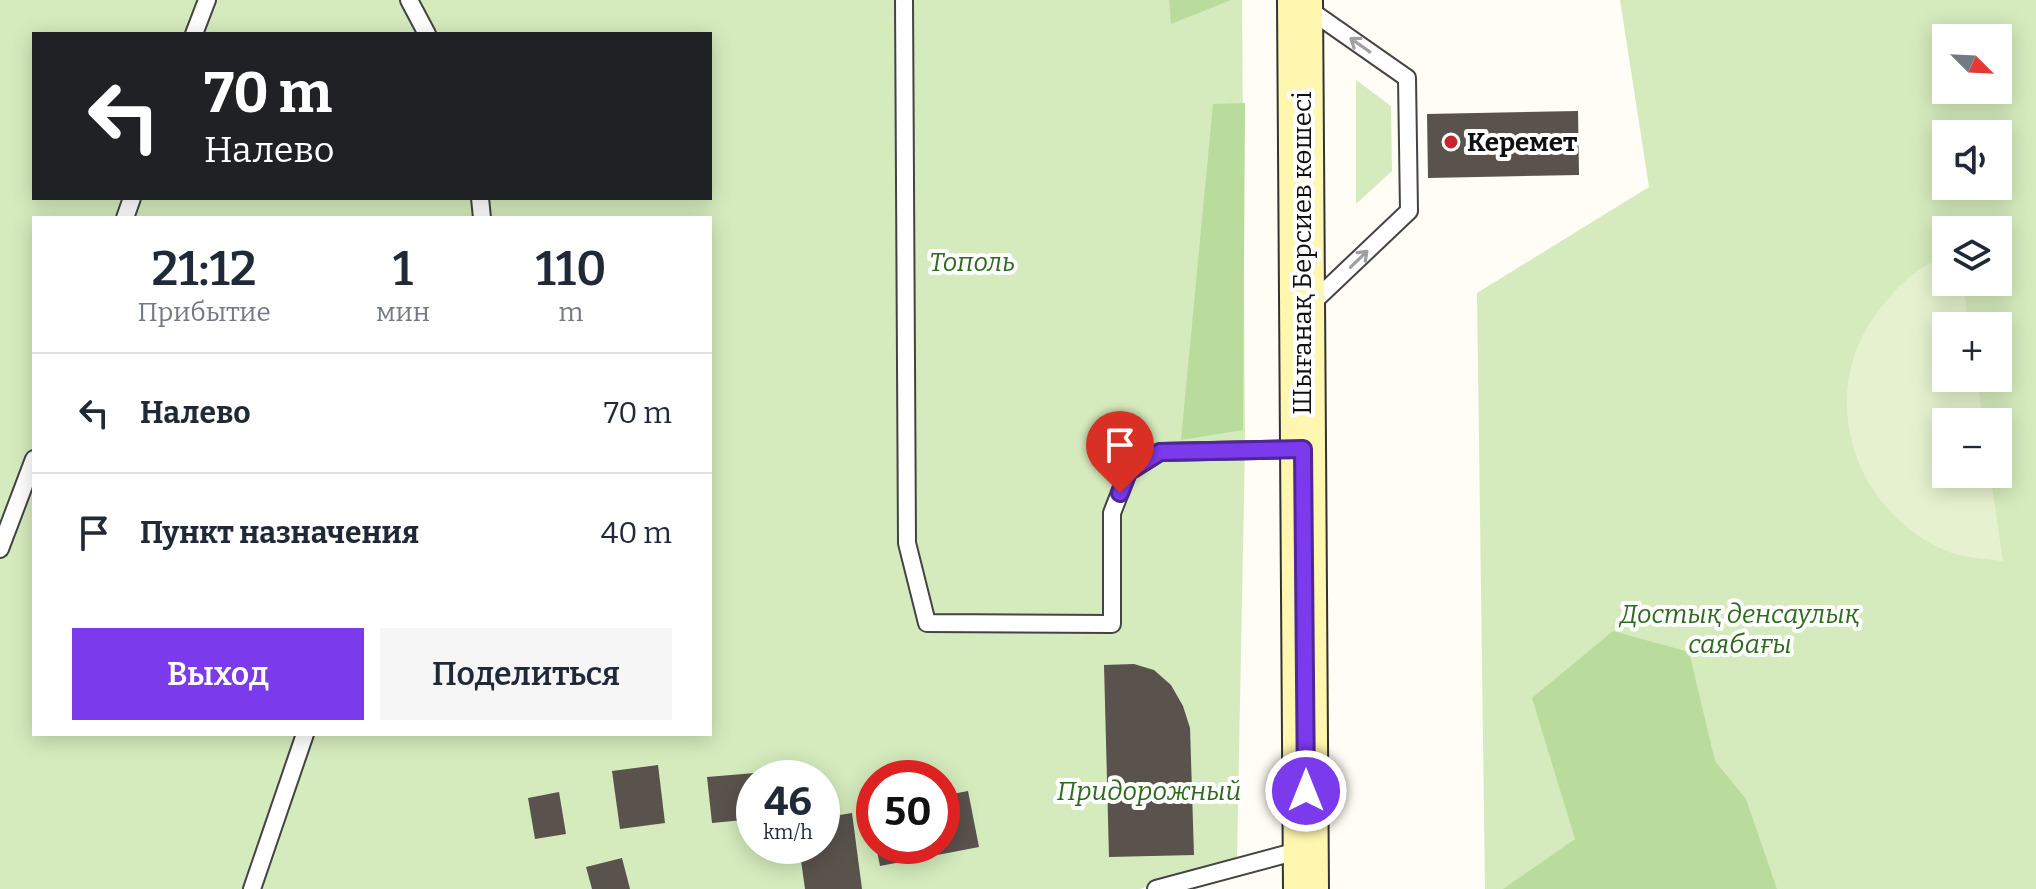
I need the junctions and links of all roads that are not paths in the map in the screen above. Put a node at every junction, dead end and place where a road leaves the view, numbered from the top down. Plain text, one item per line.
1 (207, 0) edge
2 (409, 0) edge
3 (904, 0) edge
4 (1300, 2) edge
5 (195, 32) edge
6 (426, 32) edge
7 (1302, 313) junction
8 (1303, 449) junction
9 (32, 464) edge
10 (0, 549) edge
11 (304, 736) edge
12 (1306, 869) edge
13 (252, 889) edge
14 (1156, 889) edge

1 - 5 lane
2 - 6 lane
3 - 8 lane
4 - 7 main road, Шығанақ Берсиев көшесі
7 -> 4 lane
7 - 8 main road, Шығанақ Берсиев көшесі
8 - 12 main road, Шығанақ Берсиев көшесі
9 - 10 lane
11 - 13 lane
12 - 14 lane

